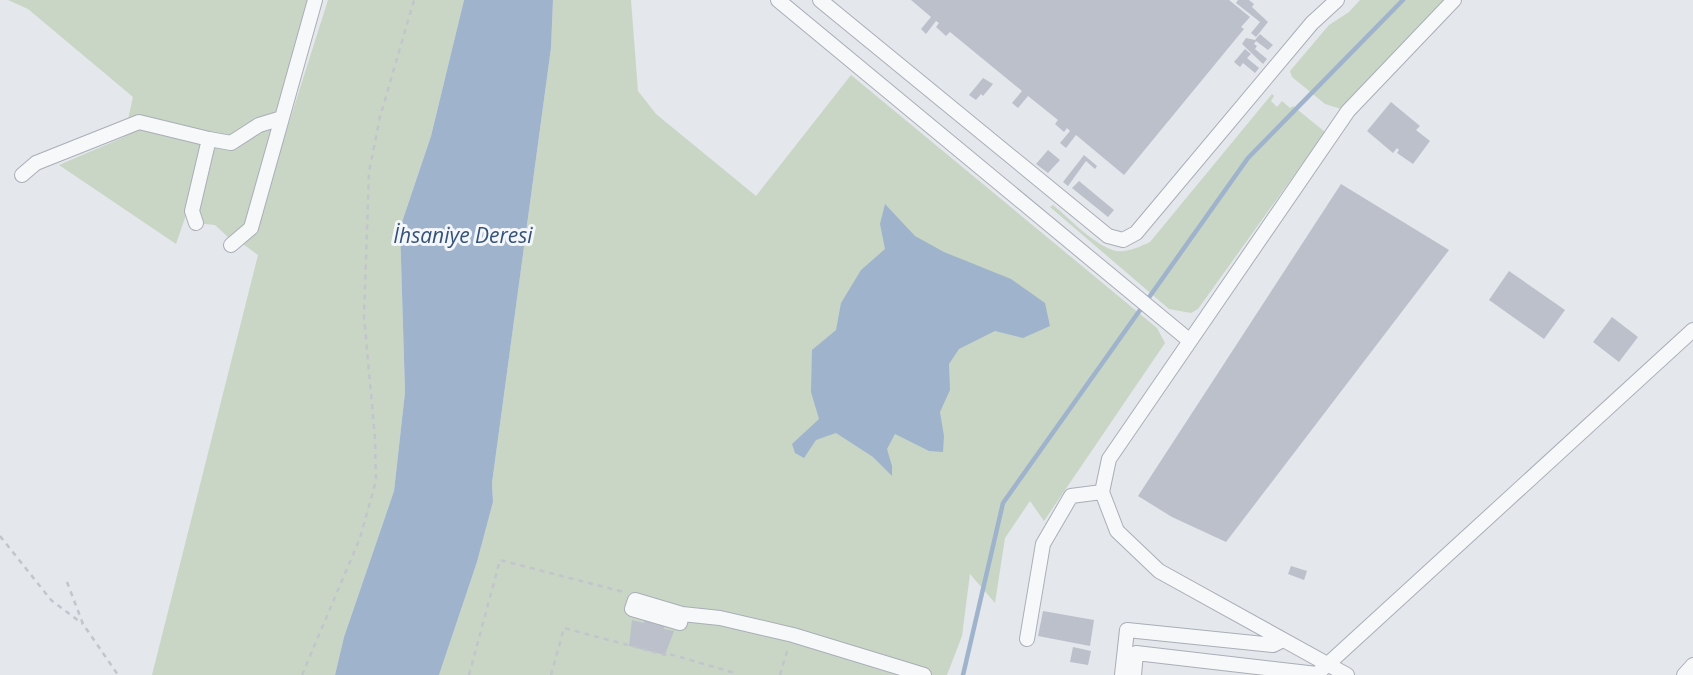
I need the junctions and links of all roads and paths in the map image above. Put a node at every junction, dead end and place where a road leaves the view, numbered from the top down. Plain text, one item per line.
1 (315, 0) edge
2 (414, 0) edge
3 (778, 0) edge
4 (820, 0) edge
5 (1337, 0) edge
6 (1454, 0) edge
7 (282, 118) junction
8 (209, 139) junction
9 (22, 175) dead end
10 (196, 223) dead end
11 (231, 245) dead end
12 (1693, 330) edge
13 (1190, 341) junction
14 (1102, 492) junction
15 (0, 536) edge
16 (67, 582) dead end
17 (635, 600) joint
18 (83, 624) junction
19 (791, 635) junction
20 (1027, 639) dead end
21 (1281, 641) junction
22 (1693, 665) edge
23 (1320, 671) edge
24 (118, 675) edge
25 (302, 675) edge
26 (469, 675) edge
27 (551, 675) edge
28 (734, 675) edge
29 (780, 675) edge
30 (923, 675) edge
31 (1122, 675) edge
32 (1133, 675) edge
33 (1347, 675) edge
34 (1684, 675) edge

1 - 7 street
2 - 25 path
3 - 13 street
4 - 5 street
6 - 13 street
7 - 8 street
7 - 11 street
8 - 9 street
8 - 10 street
12 - 23 street
13 - 14 street
14 - 20 street
14 - 21 street
15 - 18 path
16 - 18 path
17 - 19 street
17 - 26 path
18 - 24 path
19 - 29 path
19 - 30 street
21 - 23 street
21 - 31 street
22 - 34 street
23 - 32 street
23 - 33 street
27 - 28 path

